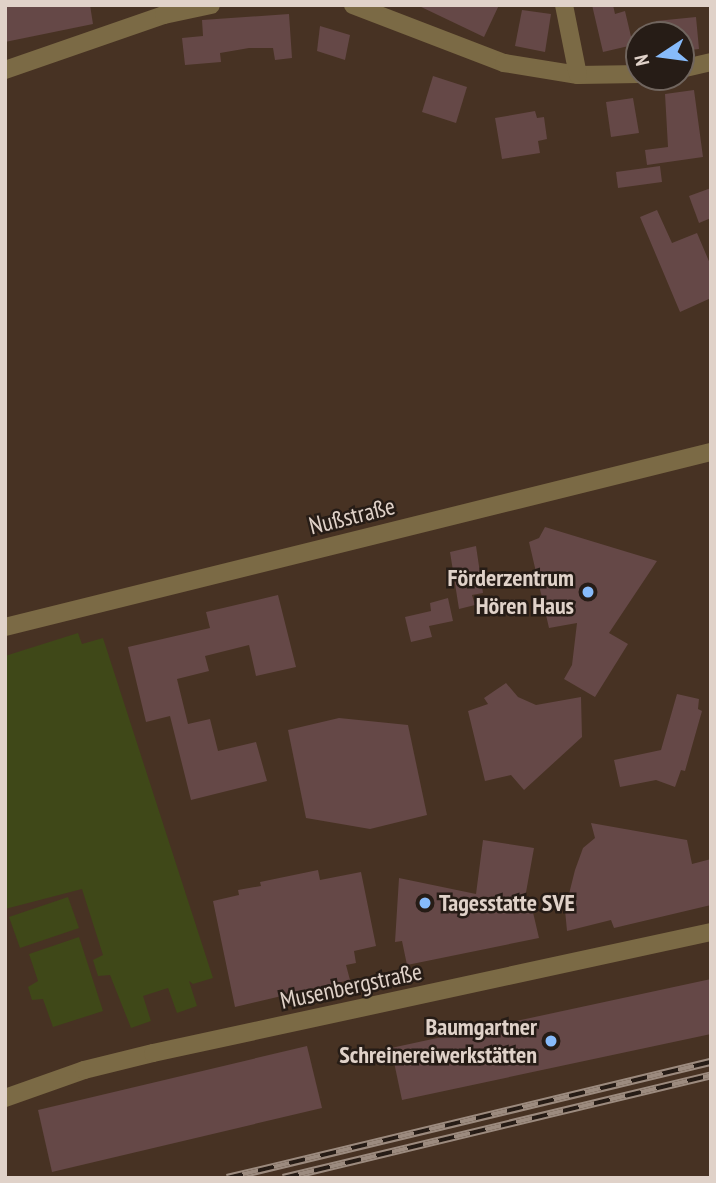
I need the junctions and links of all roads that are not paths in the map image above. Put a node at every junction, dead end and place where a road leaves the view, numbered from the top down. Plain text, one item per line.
1 (211, 5) edge
2 (353, 5) edge
3 (564, 5) edge
4 (5, 70) edge
5 (625, 74) edge
6 (578, 75) junction
7 (711, 452) edge
8 (5, 627) edge
9 (711, 932) edge
10 (5, 1098) edge

1 - 4 street
2 - 6 street
3 - 6 street
5 - 6 street
7 - 8 street, Nußstraße
9 - 10 street, Musenbergstraße

